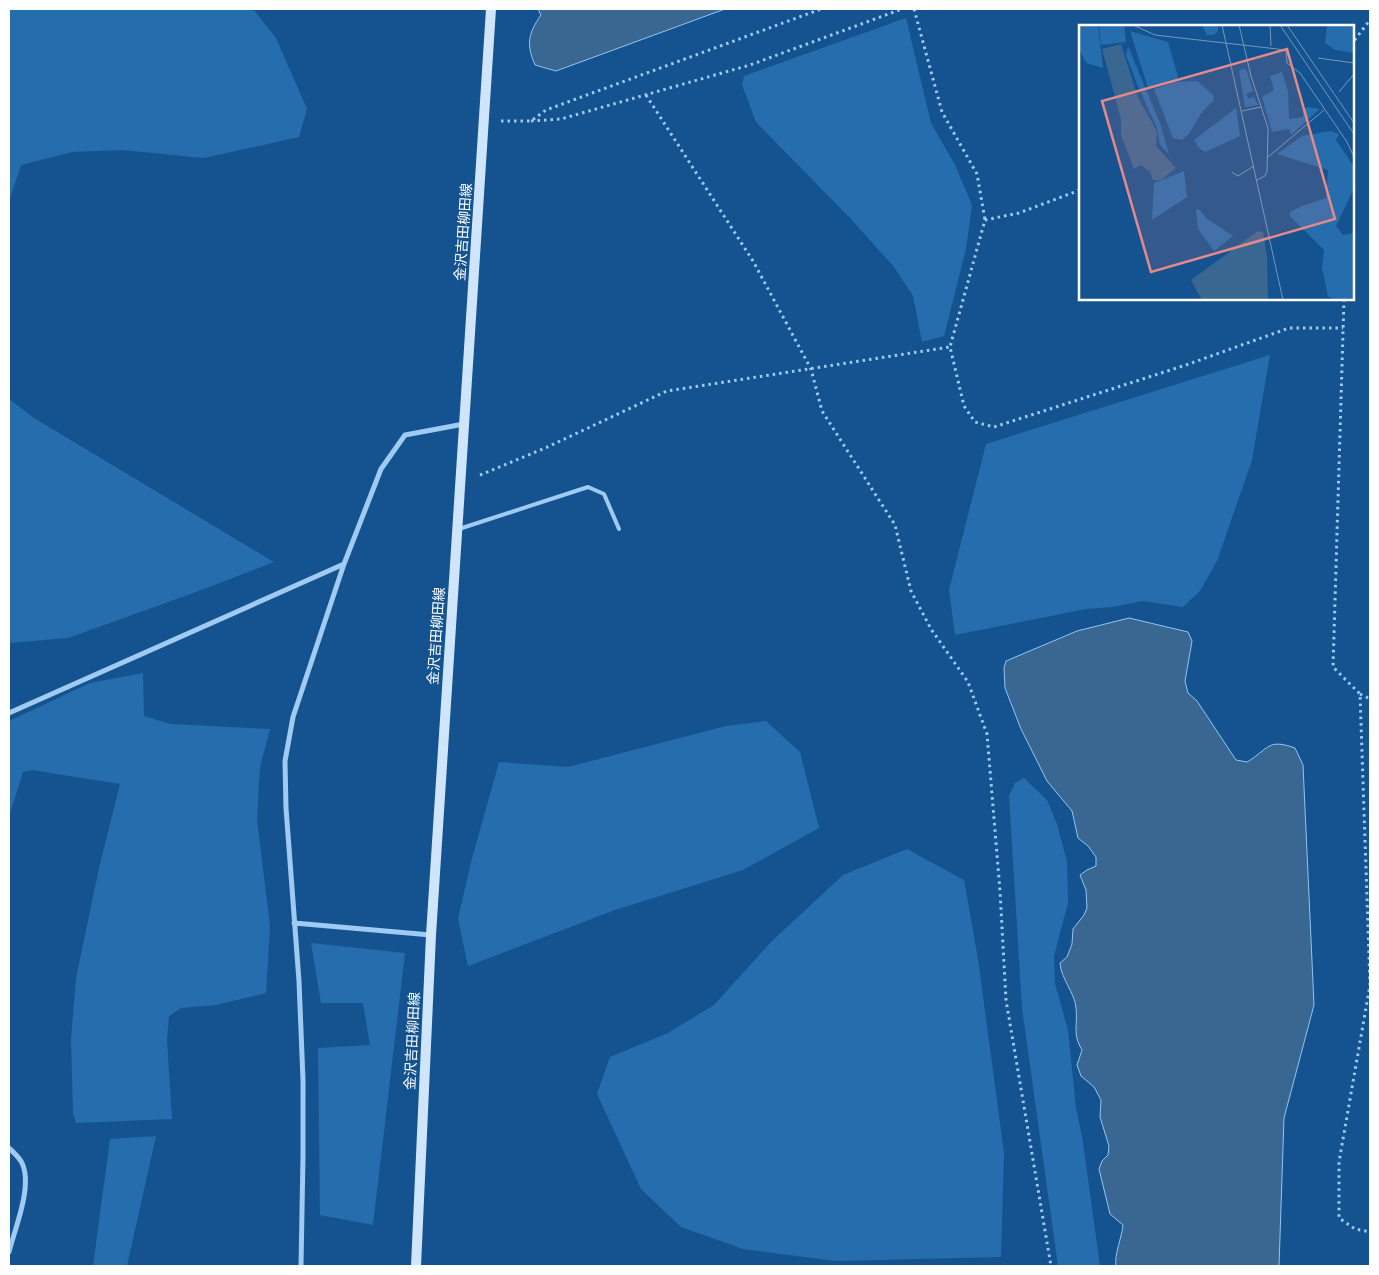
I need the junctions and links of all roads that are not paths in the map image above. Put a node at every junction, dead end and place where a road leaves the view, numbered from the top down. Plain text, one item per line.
1 (491, 9) edge
2 (464, 424) junction
3 (619, 529) dead end
4 (457, 530) junction
5 (344, 564) junction
6 (9, 713) edge
7 (294, 923) junction
8 (431, 935) junction
9 (9, 1148) edge
10 (9, 1252) edge
11 (301, 1266) edge
12 (416, 1266) edge

1 - 2 main road, 金沢吉田柳田線
2 - 4 main road, 金沢吉田柳田線
2 - 5 street
3 - 4 lane
4 - 8 main road, 金沢吉田柳田線
5 - 6 street
5 - 7 street
7 - 8 street
7 - 11 street
8 - 12 main road, 金沢吉田柳田線
9 - 10 street

